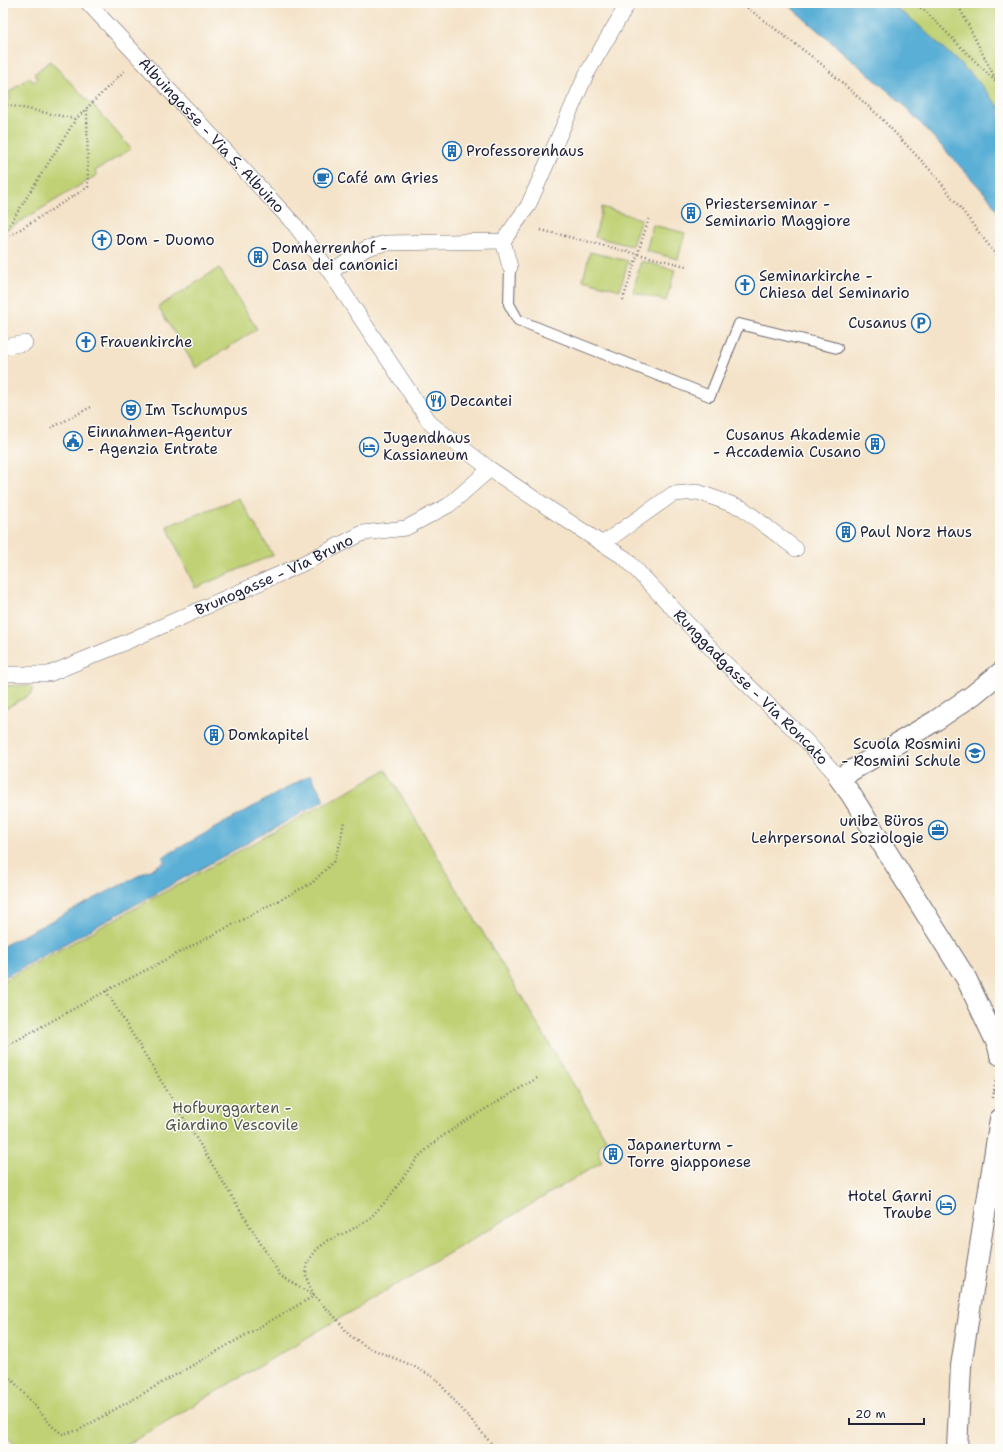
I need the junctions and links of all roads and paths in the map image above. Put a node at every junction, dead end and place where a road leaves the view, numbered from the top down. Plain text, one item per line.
1 (88, 3) edge
2 (628, 3) edge
3 (741, 3) edge
4 (914, 3) edge
5 (957, 3) edge
6 (118, 76) dead end
7 (998, 82) edge
8 (1000, 86) edge
9 (3, 104) edge
10 (87, 106) junction
11 (76, 119) junction
12 (649, 218) dead end
13 (541, 230) dead end
14 (3, 235) edge
15 (3, 240) edge
16 (503, 241) junction
17 (638, 254) junction
18 (1000, 260) edge
19 (686, 266) dead end
20 (510, 267) joint
21 (330, 272) junction
22 (623, 300) dead end
23 (25, 343) dead end
24 (3, 347) edge
25 (837, 348) dead end
26 (90, 407) dead end
27 (51, 428) dead end
28 (490, 469) junction
29 (602, 544) junction
30 (796, 549) dead end
31 (1000, 673) edge
32 (3, 674) edge
33 (838, 778) junction
34 (344, 820) dead end
35 (106, 991) junction
36 (3, 1048) edge
37 (998, 1065) edge
38 (539, 1077) dead end
39 (994, 1091) junction
40 (1000, 1093) edge
41 (996, 1111) edge
42 (314, 1296) junction
43 (3, 1369) edge
44 (496, 1449) edge
45 (957, 1449) edge

1 - 21 street, Albuingasse - Via S. Albuino
2 - 16 street
3 - 18 path
4 - 7 path
5 - 7 path
6 - 10 path
7 - 8 path
9 - 11 path
10 - 11 path
10 - 15 path
11 - 14 path
12 - 17 path
13 - 17 path
16 - 20 street
16 - 21 street
17 - 19 path
17 - 22 path
20 - 25 lane
21 - 28 street, Albuingasse - Via S. Albuino
23 - 24 street
26 - 27 path
28 - 29 street, Runggadgasse - Via Roncato
28 - 32 street, Brunogasse - Via Bruno
29 - 30 street
29 - 33 street, Runggadgasse - Via Roncato
31 - 33 street
33 - 37 street, Runggadgasse - Via Roncato
34 - 35 path
35 - 36 path
35 - 42 path
37 - 39 path
38 - 42 path
39 - 40 path
39 - 41 path
41 - 45 street
42 - 43 path
42 - 44 path

